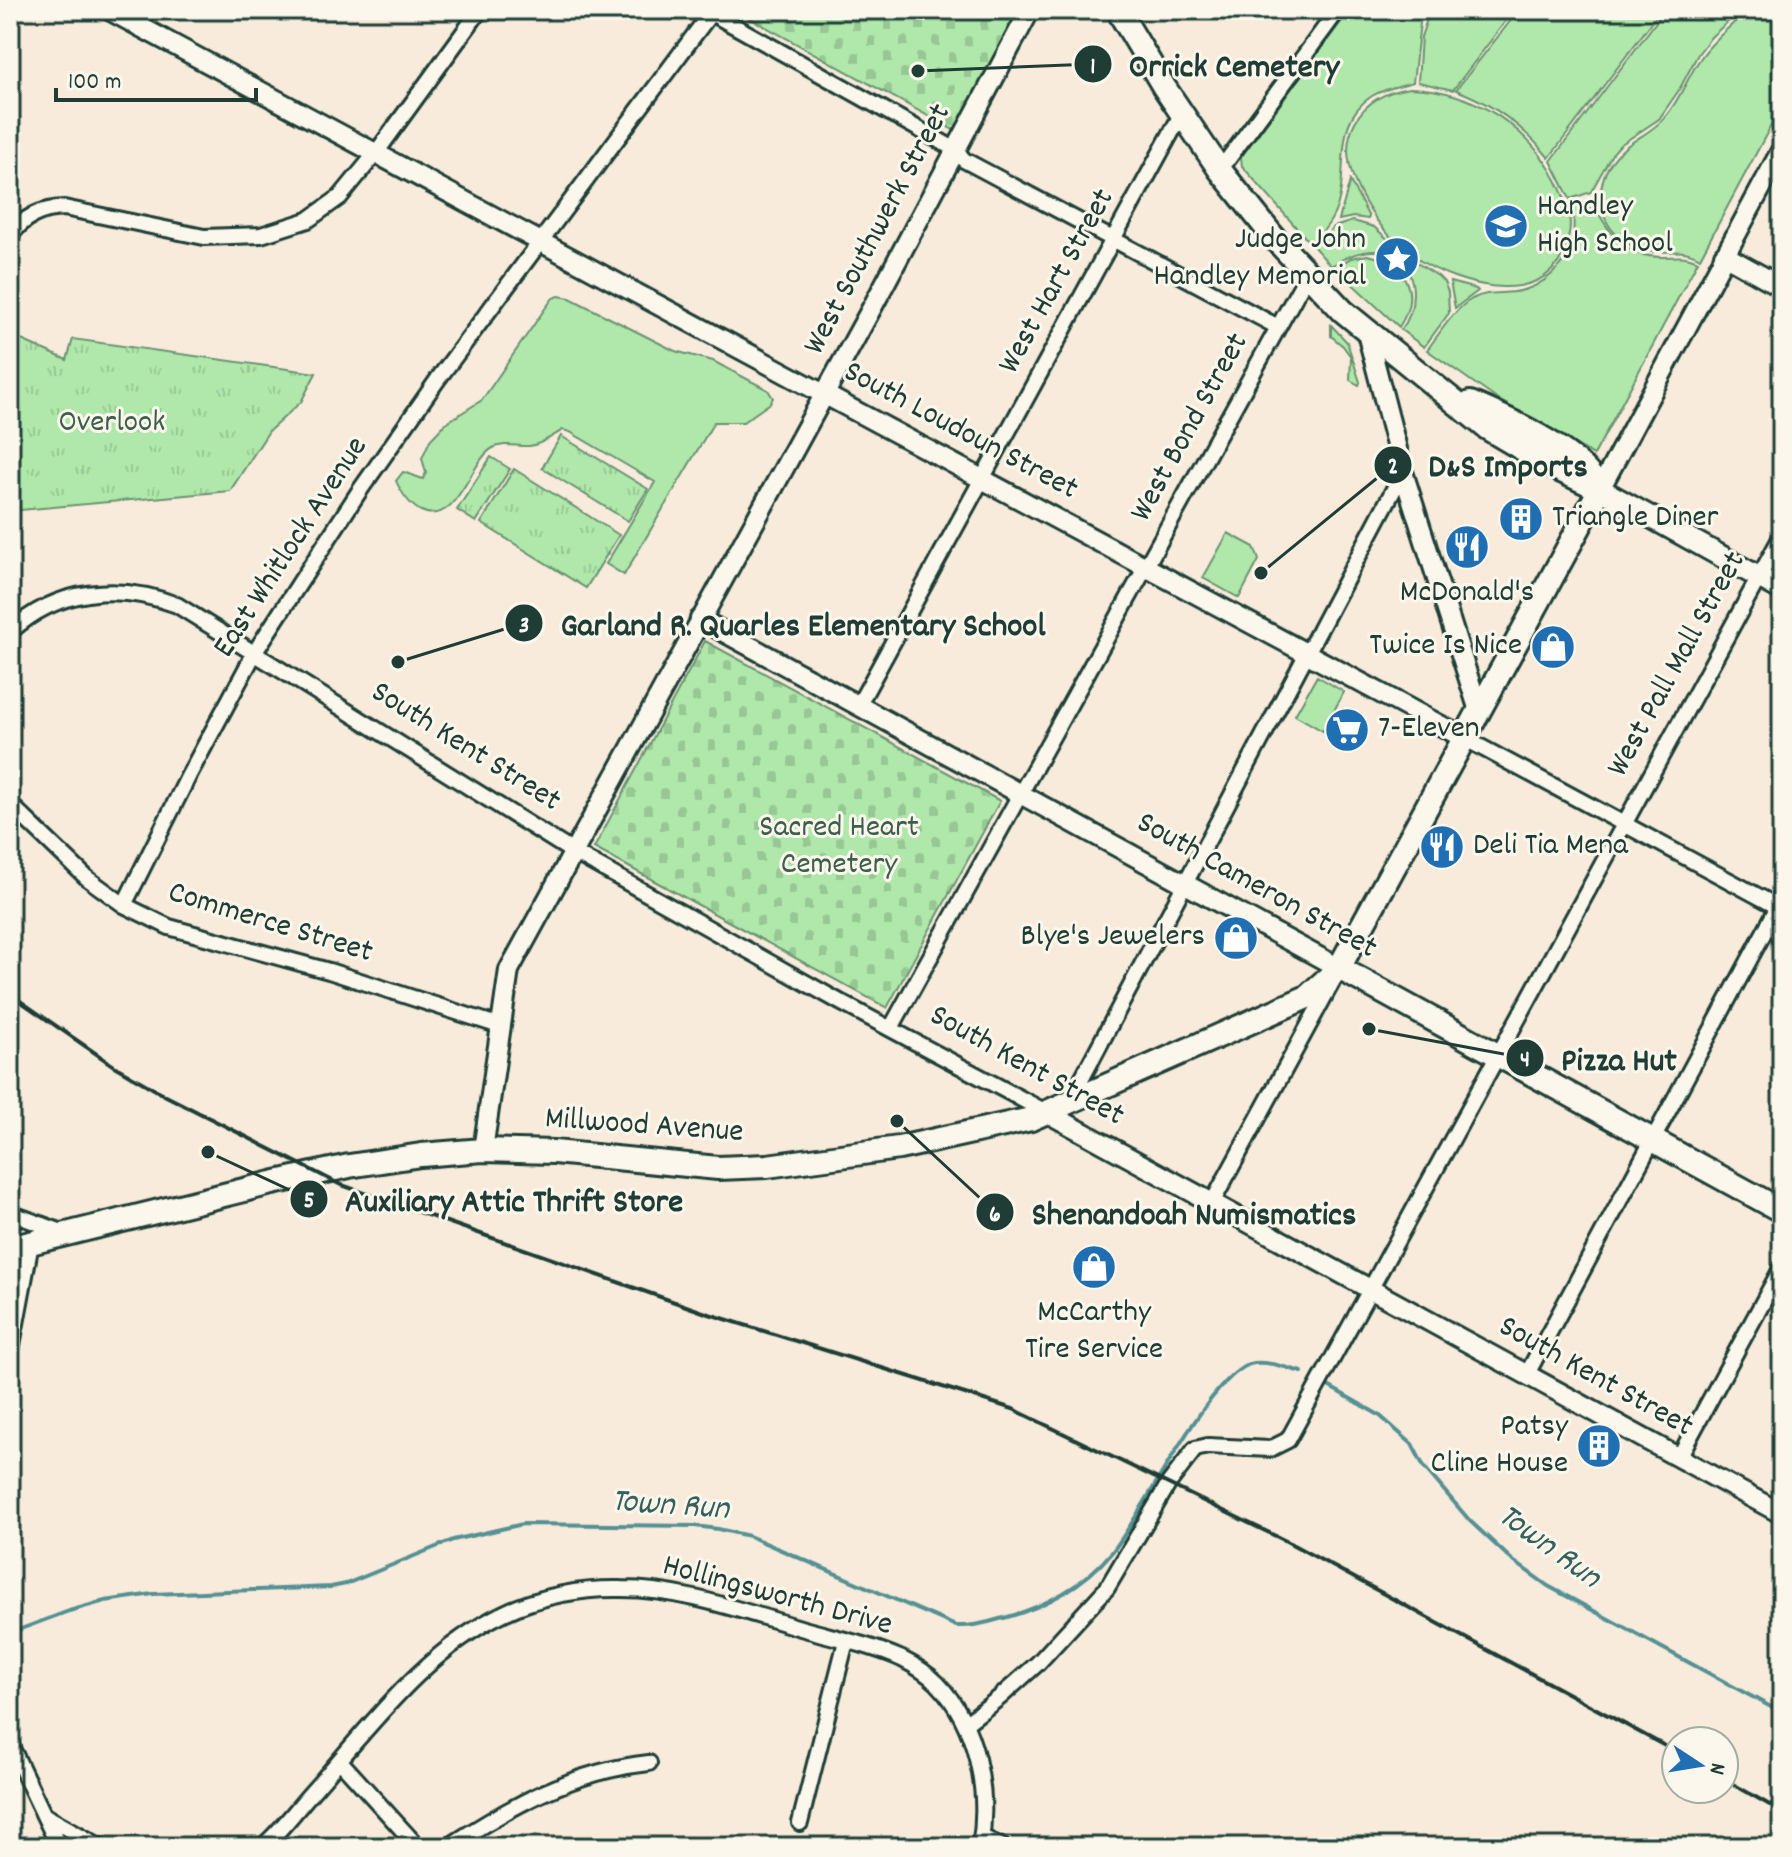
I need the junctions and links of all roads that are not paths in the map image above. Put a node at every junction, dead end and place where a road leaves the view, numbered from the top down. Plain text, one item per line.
1 (109, 10) edge
2 (480, 10) edge
3 (1030, 10) edge
4 (1118, 10) edge
5 (1338, 10) edge
6 (710, 11) edge
7 (1182, 113) junction
8 (1782, 149) edge
9 (956, 150) junction
10 (376, 153) junction
11 (1220, 170) junction
12 (10, 236) edge
13 (1113, 239) junction
14 (541, 242) junction
15 (1724, 255) junction
16 (1307, 275) junction
17 (1782, 287) edge
18 (1278, 327) junction
19 (1367, 333) junction
20 (825, 393) junction
21 (1403, 472) junction
22 (983, 478) junction
23 (1600, 489) junction
24 (1782, 535) edge
25 (1147, 567) junction
26 (1759, 577) junction
27 (1782, 590) edge
28 (700, 619) junction
29 (10, 632) edge
30 (255, 652) junction
31 (1307, 653) junction
32 (858, 706) junction
33 (1479, 711) junction
34 (1464, 738) junction
35 (1020, 795) junction
36 (10, 804) edge
37 (1623, 822) junction
38 (573, 852) junction
39 (1184, 883) junction
40 (124, 905) junction
41 (1781, 905) edge
42 (1339, 968) junction
43 (500, 1026) junction
44 (891, 1028) junction
45 (1497, 1054) junction
46 (1080, 1095) junction
47 (1044, 1111) junction
48 (1653, 1140) junction
49 (483, 1150) junction
50 (1212, 1203) junction
51 (1782, 1211) edge
52 (10, 1213) edge
53 (65, 1233) junction
54 (20, 1245) edge
55 (1782, 1267) edge
56 (1369, 1290) junction
57 (10, 1356) edge
58 (1527, 1374) junction
59 (1679, 1457) junction
60 (1782, 1514) edge
61 (846, 1641) junction
62 (965, 1724) junction
63 (10, 1744) edge
64 (340, 1761) junction
65 (649, 1763) dead end
66 (16, 1771) edge
67 (44, 1815) junction
68 (800, 1823) dead end
69 (981, 1842) edge
70 (59, 1847) edge
71 (101, 1847) edge
72 (262, 1847) edge
73 (418, 1847) edge
74 (448, 1847) edge
75 (1003, 1847) edge

1 - 10 street, South Loudoun Street
2 - 10 street
3 - 9 street, West Southwerk Street
4 - 7 main road
5 - 11 street
6 - 9 street
6 - 14 street, East Whitlock Avenue
7 - 11 main road
7 - 13 street, West Hart Street
8 - 15 street
9 - 13 street
9 - 20 street, West Southwerk Street
10 - 12 street
10 - 14 street, South Loudoun Street
11 - 16 main road
13 - 18 street
13 - 22 street, West Hart Street
14 - 20 street, South Loudoun Street
14 - 30 street, East Whitlock Avenue
15 - 17 street
15 - 23 street
16 - 18 street, West Bond Street
16 - 19 main road
18 - 25 street, West Bond Street
19 - 21 street
19 - 23 main road
20 - 22 street, South Loudoun Street
20 - 28 street, West Southwerk Street
21 - 31 street
21 - 33 street
22 - 25 street, South Loudoun Street
22 - 32 street, West Hart Street
23 - 26 main road
23 - 33 main road, Millwood Avenue
24 - 26 street, West Pall Mall Street
25 - 31 street, South Loudoun Street
25 - 35 street, West Bond Street
26 - 27 main road
26 - 37 street, West Pall Mall Street
28 - 32 street, South Cameron Street
28 - 38 street, West Southwerk Street
29 - 30 street, South Kent Street
30 - 38 street, South Kent Street
30 - 40 street, East Whitlock Avenue
31 - 34 street, South Loudoun Street
31 - 39 street
32 - 35 street, South Cameron Street
33 - 34 main road, Millwood Avenue
34 - 37 street, South Loudoun Street
34 - 42 main road, Millwood Avenue
35 - 39 street, South Cameron Street
35 - 44 street, West Bond Street
36 - 40 street, Commerce Street
37 - 41 street, South Loudoun Street
37 - 45 street, West Pall Mall Street
38 - 43 street, West Southwerk Street
38 - 44 street, South Kent Street
39 - 42 street, South Cameron Street
39 - 46 street
40 - 43 street, Commerce Street
41 - 48 street
42 - 45 main road, South Cameron Street
42 - 46 main road, Millwood Avenue
42 - 50 street
43 - 49 street, West Southwerk Street
44 - 47 street, South Kent Street
45 - 48 main road, South Cameron Street
45 - 56 street, West Pall Mall Street
46 - 47 main road, Millwood Avenue
47 - 49 main road, Millwood Avenue
47 - 50 street, South Kent Street
48 - 51 main road, South Cameron Street
48 - 58 street
49 - 53 main road, Millwood Avenue
50 - 56 street, South Kent Street
52 - 53 street
53 - 54 main road, Millwood Avenue
54 - 57 street
55 - 59 street
56 - 58 street, South Kent Street
56 - 62 street, West Pall Mall Street
58 - 59 street, South Kent Street
59 - 60 street, South Kent Street
61 - 62 street, Hollingsworth Drive
61 - 64 street, Hollingsworth Drive
61 - 68 street
62 - 69 street, Hollingsworth Drive
63 - 66 street
64 - 72 street, Hollingsworth Drive
64 - 73 street
65 - 74 street
66 - 67 street
67 - 70 street
67 - 71 street
69 - 75 street

